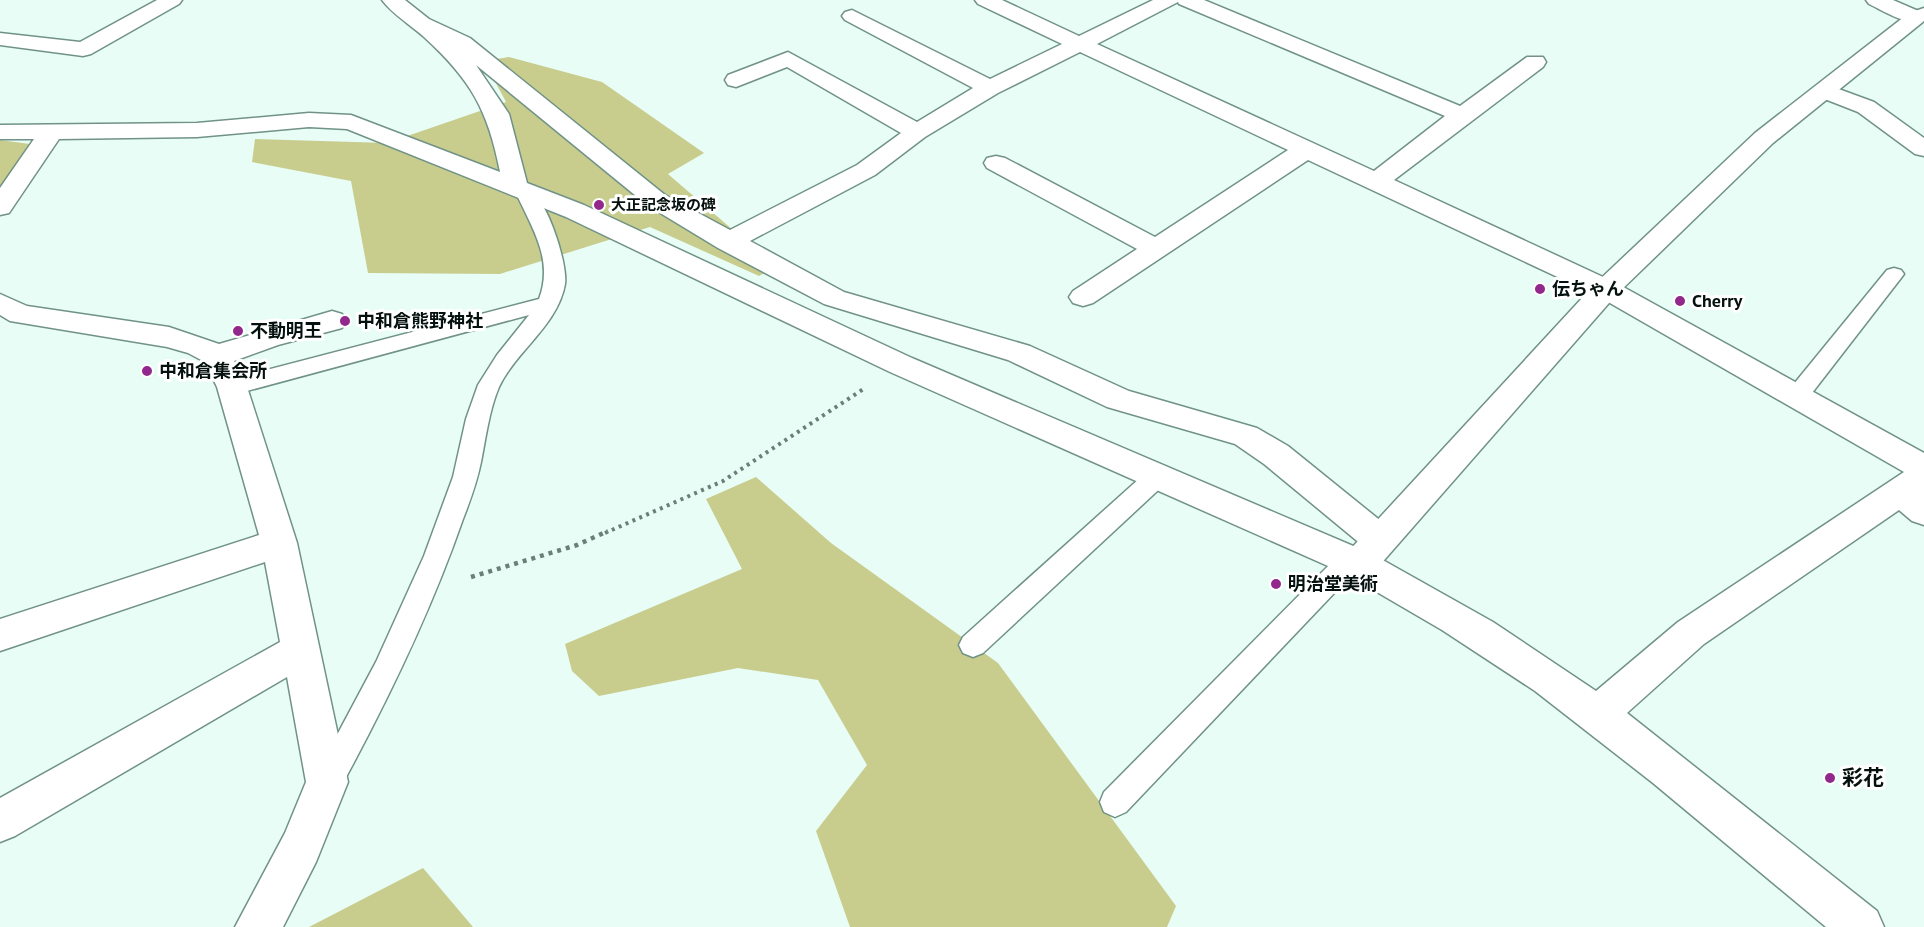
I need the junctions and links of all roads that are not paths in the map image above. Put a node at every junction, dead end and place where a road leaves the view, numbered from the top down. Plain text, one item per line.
1 (172, 0) edge
2 (392, 0) edge
3 (985, 0) edge
4 (1169, 0) edge
5 (1186, 0) edge
6 (1876, 0) edge
7 (852, 16) dead end
8 (1920, 16) edge
9 (423, 24) junction
10 (0, 39) edge
11 (1080, 44) junction
12 (1535, 62) dead end
13 (736, 80) dead end
14 (990, 88) junction
15 (1825, 91) junction
16 (1462, 115) junction
17 (0, 132) edge
18 (51, 132) junction
19 (917, 132) junction
20 (1924, 149) edge
21 (1304, 151) junction
22 (996, 163) dead end
23 (1375, 183) junction
24 (521, 191) junction
25 (0, 207) edge
26 (728, 242) junction
27 (1156, 248) junction
28 (1894, 274) dead end
29 (1606, 290) junction
30 (1083, 297) dead end
31 (0, 303) edge
32 (547, 304) junction
33 (332, 321) dead end
34 (217, 356) junction
35 (232, 387) junction
36 (1797, 396) junction
37 (1159, 475) junction
38 (1918, 487) edge
39 (1380, 540) junction
40 (279, 543) junction
41 (1354, 562) junction
42 (0, 635) edge
43 (972, 645) dead end
44 (300, 650) junction
45 (1597, 714) junction
46 (327, 782) junction
47 (1115, 802) dead end
48 (0, 821) edge
49 (258, 927) edge
50 (1861, 927) edge

1 - 10 street
2 - 9 street
3 - 11 street
4 - 11 street
5 - 16 street
6 - 8 street
7 - 14 street
8 - 15 street
9 - 24 street
9 - 26 street
11 - 14 street
11 - 21 street
12 - 16 street
13 - 19 street
14 - 19 street
15 - 20 street
15 - 29 street
16 - 23 street
17 - 18 street
18 - 24 street
18 - 25 street
19 - 26 street
21 - 23 street
21 - 27 street
22 - 27 street
23 - 29 street
24 - 32 lane
24 - 37 street
26 - 39 street
27 - 30 street
28 - 36 lane
29 - 36 street
29 - 39 street
31 - 34 street
32 - 35 lane
32 - 46 lane
33 - 34 street
34 - 35 street
35 - 40 street
36 - 38 street
37 - 41 street
37 - 43 lane
38 - 45 street
39 - 41 street
40 - 42 street
40 - 44 street
41 - 45 street
41 - 47 lane
44 - 46 street
44 - 48 street
45 - 50 street
46 - 49 street

